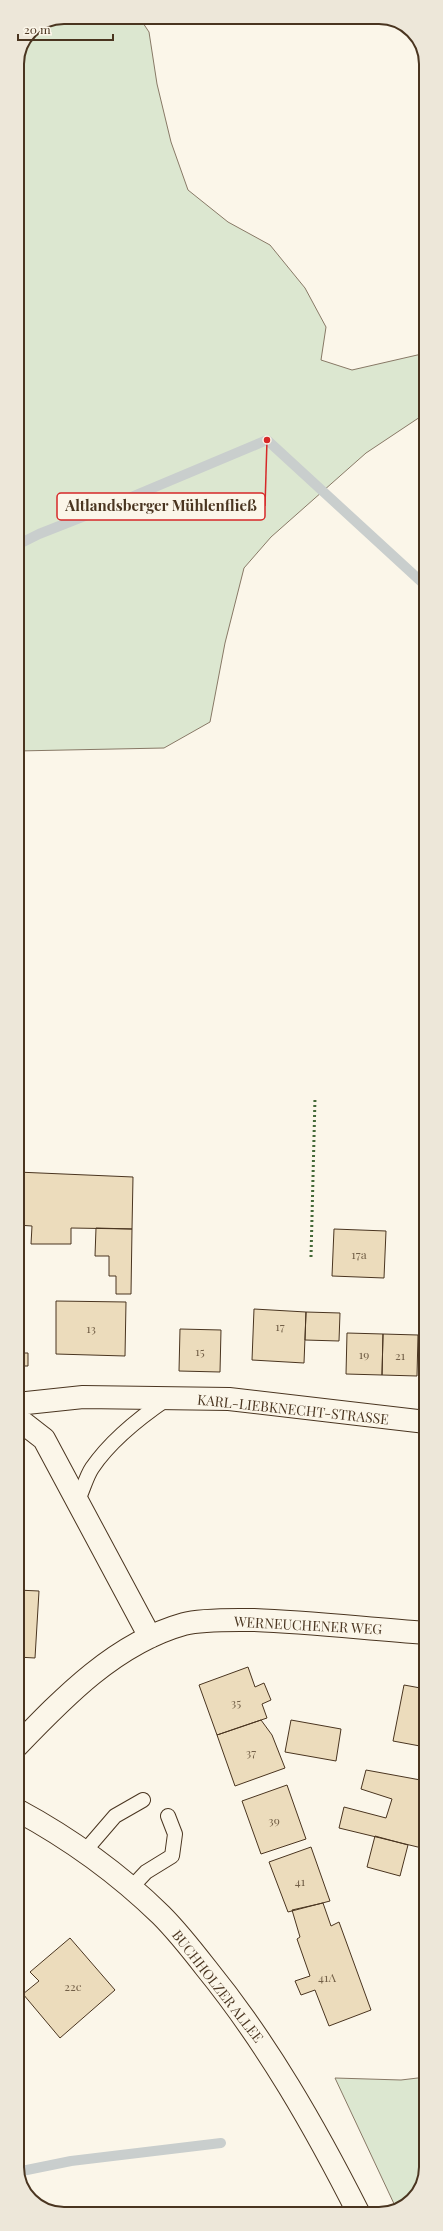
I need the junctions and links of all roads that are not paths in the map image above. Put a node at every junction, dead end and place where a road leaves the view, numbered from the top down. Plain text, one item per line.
1 (168, 1398) junction
2 (24, 1403) edge
3 (419, 1421) edge
4 (24, 1423) edge
5 (78, 1500) junction
6 (419, 1632) edge
7 (150, 1637) junction
8 (24, 1739) edge
9 (143, 1800) dead end
10 (24, 1814) edge
11 (168, 1816) dead end
12 (84, 1852) junction
13 (131, 1888) junction
14 (355, 2207) edge

1 - 2 street, KARL-LIEBKNECHT-STRASSE
1 - 3 street, KARL-LIEBKNECHT-STRASSE
1 - 5 lane
4 - 5 street
5 - 7 street
6 - 7 street, WERNEUCHENER WEG
7 - 8 street, WERNEUCHENER WEG
9 - 12 lane
10 - 12 street, BUCHHOLZER ALLEE
11 - 13 lane
12 - 13 street, BUCHHOLZER ALLEE
13 - 14 street, BUCHHOLZER ALLEE

